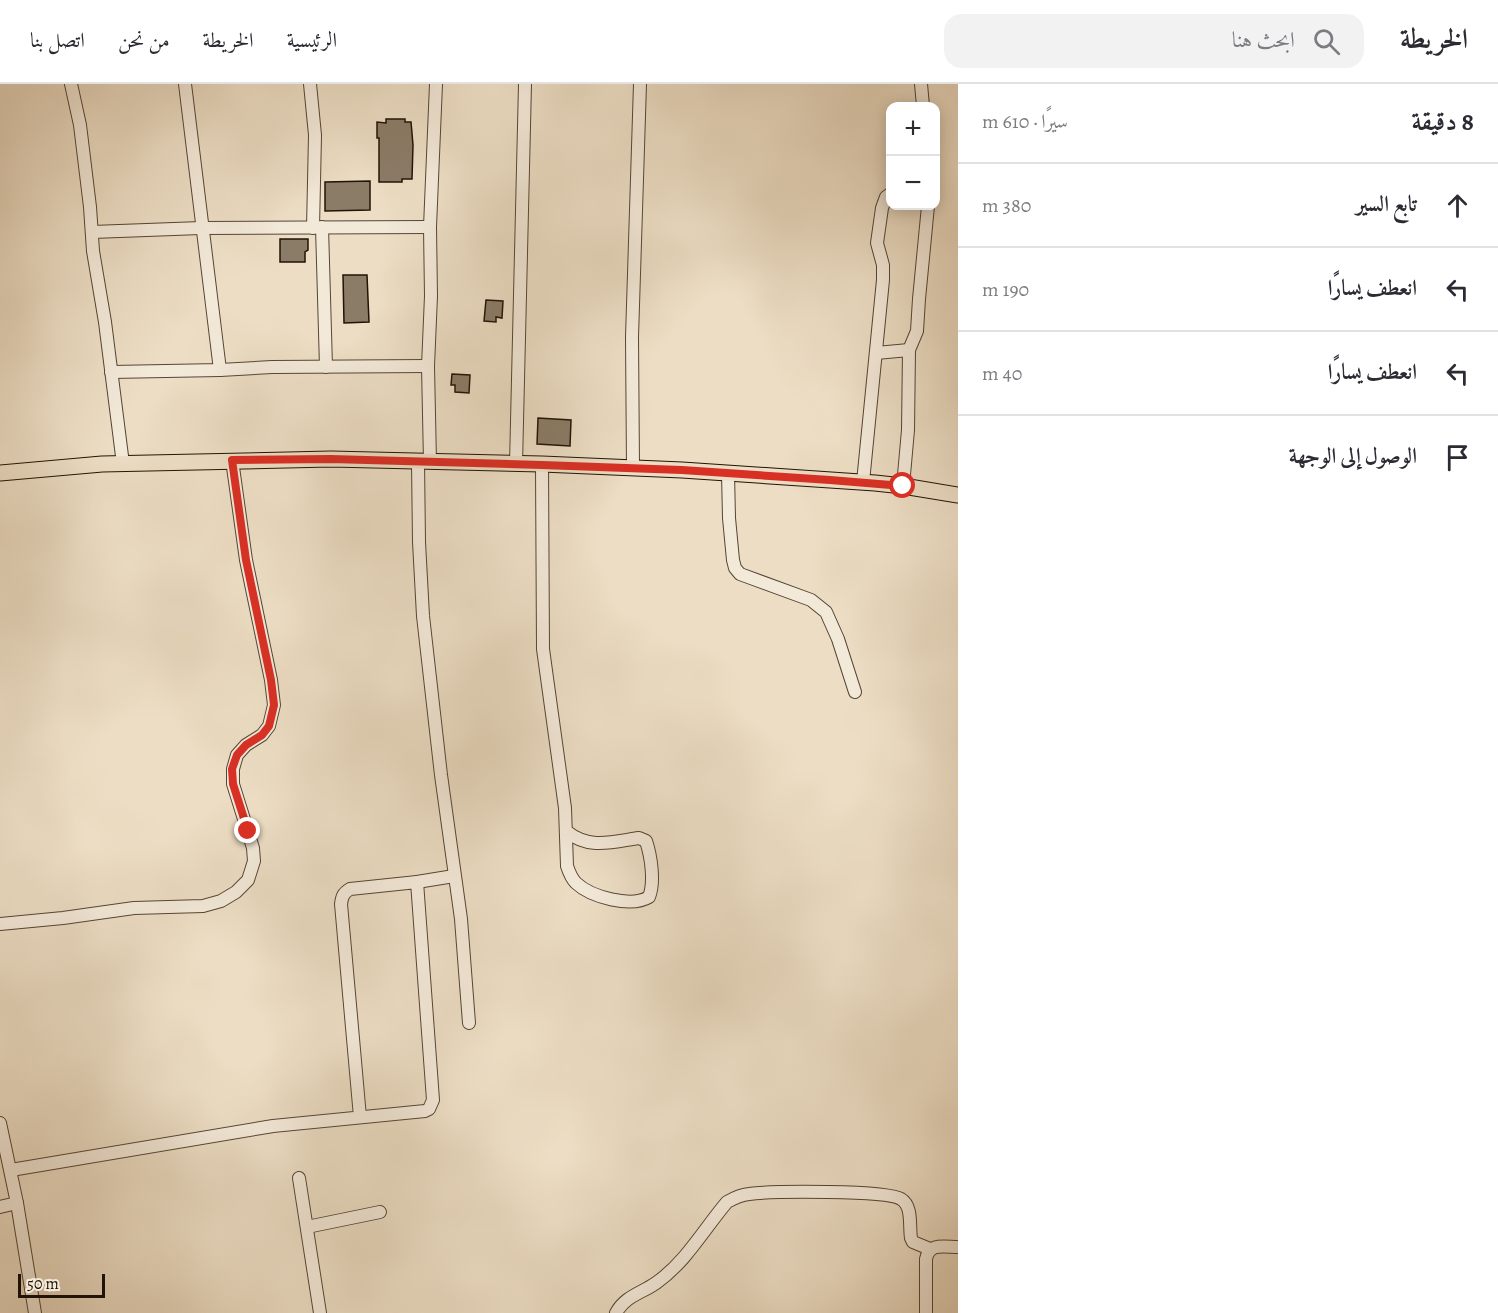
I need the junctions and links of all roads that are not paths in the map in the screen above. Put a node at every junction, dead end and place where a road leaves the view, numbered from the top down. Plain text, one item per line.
1 (71, 84) edge
2 (185, 84) edge
3 (310, 84) edge
4 (436, 84) edge
5 (525, 84) edge
6 (640, 84) edge
7 (921, 84) edge
8 (923, 102) edge
9 (886, 197) edge
10 (928, 210) edge
11 (430, 226) junction
12 (318, 227) junction
13 (201, 228) junction
14 (92, 232) junction
15 (909, 350) junction
16 (876, 353) junction
17 (428, 366) junction
18 (326, 367) junction
19 (220, 370) junction
20 (111, 372) junction
21 (232, 460) junction
22 (424, 462) junction
23 (123, 464) junction
24 (516, 464) junction
25 (542, 465) junction
26 (633, 468) junction
27 (0, 473) edge
28 (728, 473) junction
29 (863, 482) junction
30 (903, 486) junction
31 (958, 495) edge
32 (855, 692) dead end
33 (566, 831) junction
34 (454, 876) junction
35 (417, 882) junction
36 (0, 924) edge
37 (469, 1023) dead end
38 (360, 1117) junction
39 (0, 1124) edge
40 (11, 1170) junction
41 (299, 1178) dead end
42 (17, 1203) junction
43 (0, 1208) edge
44 (380, 1212) dead end
45 (307, 1227) junction
46 (958, 1247) edge
47 (930, 1249) junction
48 (35, 1313) edge
49 (320, 1313) edge
50 (616, 1313) edge
51 (926, 1313) edge

1 - 14 street
2 - 13 street
3 - 12 street
4 - 11 street
5 - 24 street
6 - 26 street
7 - 8 street
9 - 16 street
10 - 15 street
11 - 12 street
11 - 17 street
12 - 13 street
12 - 18 street
13 - 14 street
13 - 19 street
14 - 20 street
15 - 16 street
15 - 30 street
16 - 29 street
17 - 18 street
17 - 22 street
18 - 19 street
19 - 20 street
20 - 23 street
21 - 22 main road
21 - 23 main road
21 - 36 street
22 - 24 main road
22 - 34 street
23 - 27 main road
24 - 25 main road
25 - 26 main road
25 - 33 street
26 - 28 main road
28 - 29 main road
28 - 32 street
29 - 30 main road
30 - 31 main road
33 - 33 street
34 - 35 street
34 - 37 street
35 - 38 street
35 - 38 street
38 - 40 street
39 - 40 street
40 - 42 street
41 - 45 street
42 - 43 street
42 - 48 street
44 - 45 street
45 - 49 street
46 - 47 street
47 - 50 street
47 - 51 street

